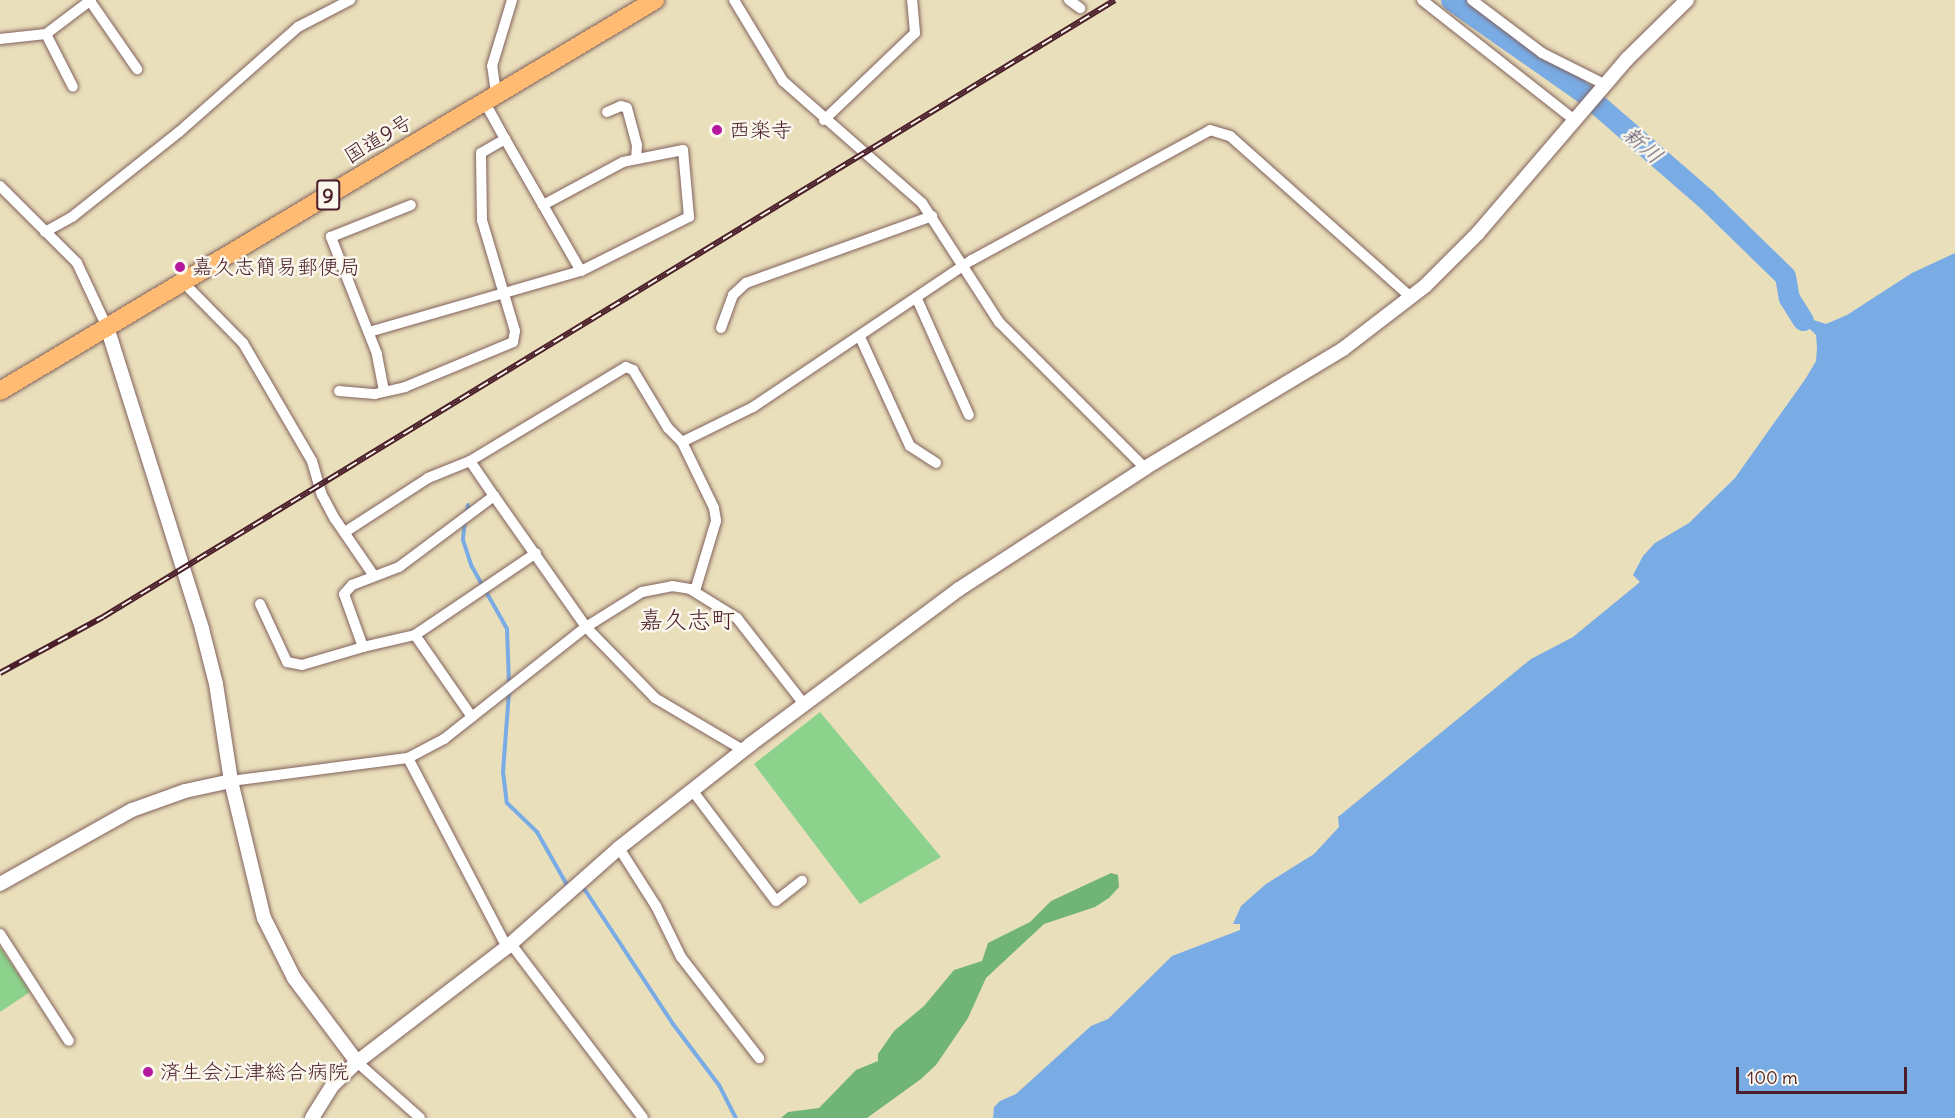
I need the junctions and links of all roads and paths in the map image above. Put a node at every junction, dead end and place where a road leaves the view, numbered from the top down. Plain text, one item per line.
1 (90, 0) edge
2 (350, 0) edge
3 (512, 0) edge
4 (655, 0) edge
5 (734, 0) edge
6 (912, 0) edge
7 (1070, 0) edge
8 (1422, 0) edge
9 (1472, 0) edge
10 (1685, 1) edge
11 (1080, 8) dead end
12 (46, 34) junction
13 (0, 39) edge
14 (137, 69) dead end
15 (73, 87) dead end
16 (1604, 88) junction
17 (490, 97) junction
18 (607, 111) dead end
19 (1579, 117) junction
20 (824, 120) junction
21 (505, 139) junction
22 (636, 159) junction
23 (0, 186) edge
24 (411, 205) dead end
25 (543, 205) junction
26 (932, 216) junction
27 (45, 232) junction
28 (963, 268) junction
29 (581, 271) junction
30 (184, 283) junction
31 (504, 293) junction
32 (1411, 297) junction
33 (917, 298) junction
34 (107, 327) junction
35 (721, 328) dead end
36 (369, 332) junction
37 (860, 337) junction
38 (0, 391) edge
39 (339, 391) dead end
40 (384, 391) junction
41 (969, 415) dead end
42 (682, 442) junction
43 (470, 462) junction
44 (936, 463) dead end
45 (1145, 468) junction
46 (494, 496) junction
47 (345, 532) junction
48 (536, 553) junction
49 (374, 576) junction
50 (695, 591) junction
51 (260, 604) dead end
52 (586, 627) junction
53 (415, 635) junction
54 (363, 647) junction
55 (804, 704) junction
56 (472, 717) junction
57 (743, 750) junction
58 (408, 758) junction
59 (231, 781) junction
60 (692, 790) junction
61 (618, 848) junction
62 (802, 881) dead end
63 (0, 884) edge
64 (0, 934) edge
65 (509, 946) junction
66 (69, 1041) dead end
67 (759, 1058) dead end
68 (357, 1062) junction
69 (312, 1118) edge
70 (420, 1118) edge
71 (643, 1118) edge

1 - 12 street
1 - 14 street
2 - 27 street
3 - 17 street
4 - 17 highway, 国道9号 / 9
5 - 20 street
6 - 20 street
7 - 11 street
8 - 19 street
9 - 16 street
10 - 16 street
12 - 13 street
12 - 15 street
16 - 19 street
17 - 21 street
17 - 30 highway, 国道9号 / 9
18 - 22 street
19 - 32 street
20 - 26 street
21 - 25 street
21 - 31 street
22 - 25 street
22 - 29 street
23 - 27 street
24 - 36 street
25 - 29 street
26 - 28 street
26 - 35 street
27 - 34 street
28 - 32 street
28 - 33 street
28 - 45 street
29 - 31 street
30 - 34 highway, 国道9号 / 9
30 - 47 street
31 - 36 street
31 - 40 street
32 - 45 street
33 - 37 street
33 - 41 street
34 - 38 highway, 国道9号 / 9
34 - 59 street
36 - 40 street
37 - 42 street
37 - 44 street
39 - 40 street
42 - 43 street
42 - 50 street
43 - 46 street
43 - 47 street
45 - 55 street
46 - 48 street
46 - 49 street
47 - 49 street
48 - 52 street
48 - 53 street
49 - 54 street
50 - 52 street
50 - 55 street
51 - 54 street
52 - 56 street
52 - 57 street
53 - 54 street
53 - 56 street
55 - 57 street
56 - 58 street
57 - 60 street
58 - 59 street
58 - 65 street
59 - 63 street
59 - 68 street
60 - 61 street
60 - 62 street
61 - 65 street
61 - 67 street
64 - 66 street
65 - 68 street
65 - 71 street
68 - 69 street
68 - 70 street

